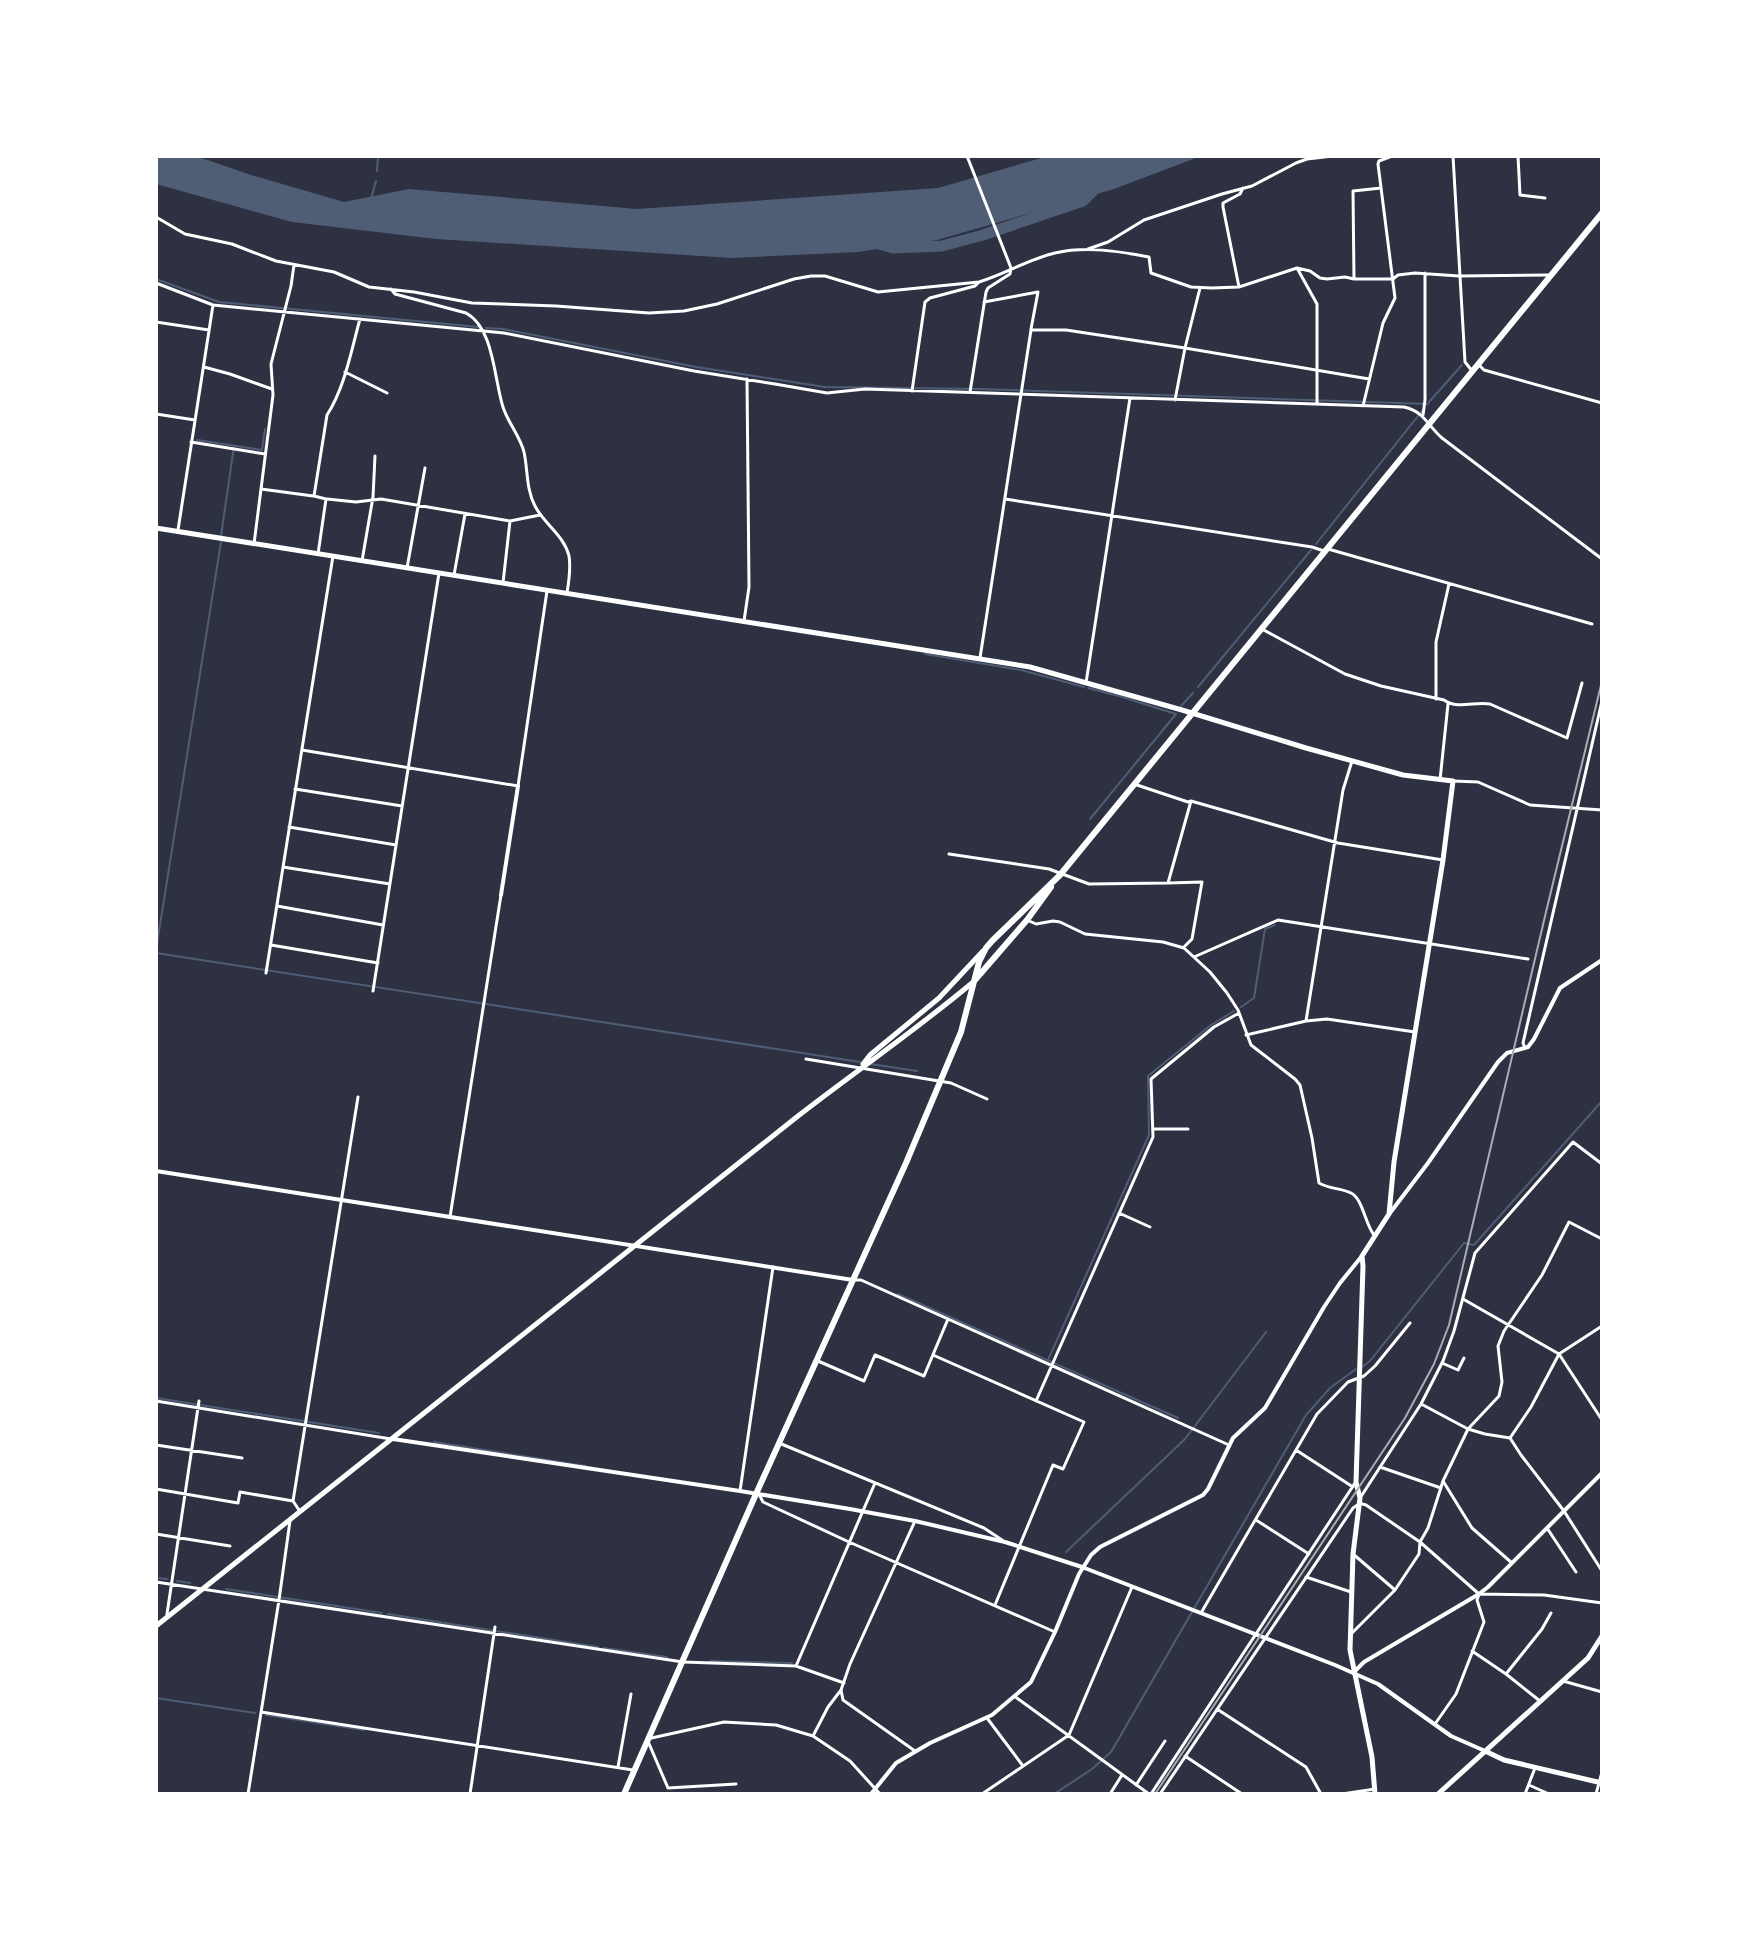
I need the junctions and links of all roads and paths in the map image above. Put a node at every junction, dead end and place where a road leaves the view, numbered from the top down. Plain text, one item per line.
1 (967, 156) edge
2 (1333, 156) edge
3 (1392, 156) edge
4 (1453, 156) edge
5 (1518, 156) edge
6 (1243, 188) junction
7 (1381, 188) junction
8 (1545, 198) dead end
9 (1602, 213) edge
10 (156, 217) edge
11 (1085, 250) junction
12 (294, 265) junction
13 (1011, 268) junction
14 (1297, 268) junction
15 (1425, 273) junction
16 (1552, 275) junction
17 (1459, 276) junction
18 (1354, 279) junction
19 (1393, 279) junction
20 (979, 282) junction
21 (156, 283) edge
22 (1239, 287) junction
23 (1200, 288) junction
24 (391, 289) junction
25 (984, 302) junction
26 (213, 305) junction
27 (285, 309) junction
28 (360, 319) junction
29 (156, 322) edge
30 (209, 330) junction
31 (1031, 330) junction
32 (484, 331) junction
33 (1185, 348) junction
34 (1479, 365) junction
35 (204, 367) junction
36 (345, 372) junction
37 (1318, 372) junction
38 (1473, 372) junction
39 (747, 379) junction
40 (1369, 379) junction
41 (273, 389) junction
42 (912, 391) junction
43 (970, 392) junction
44 (387, 393) dead end
45 (1021, 394) junction
46 (1130, 398) junction
47 (1175, 400) junction
48 (1602, 403) edge
49 (1317, 405) junction
50 (1363, 406) junction
51 (156, 414) edge
52 (1423, 415) junction
53 (195, 420) junction
54 (1430, 424) junction
55 (191, 442) junction
56 (265, 454) junction
57 (375, 456) dead end
58 (425, 468) dead end
59 (261, 489) junction
60 (314, 496) junction
61 (326, 499) junction
62 (1005, 499) junction
63 (372, 501) junction
64 (417, 506) junction
65 (465, 514) junction
66 (540, 515) junction
67 (1112, 516) junction
68 (510, 521) junction
69 (156, 528) edge
70 (178, 532) junction
71 (254, 544) junction
72 (1327, 550) junction
73 (318, 554) junction
74 (333, 556) junction
75 (1602, 559) edge
76 (362, 561) junction
77 (407, 568) junction
78 (439, 573) junction
79 (454, 575) junction
80 (503, 583) junction
81 (1449, 584) junction
82 (547, 590) junction
83 (567, 593) junction
84 (744, 621) junction
85 (1592, 624) dead end
86 (1262, 629) junction
87 (980, 658) junction
88 (1086, 683) junction
89 (1582, 683) dead end
90 (1436, 699) junction
91 (1602, 701) edge
92 (1448, 704) junction
93 (1192, 714) junction
94 (1596, 725) junction
95 (1602, 728) edge
96 (302, 750) junction
97 (1352, 760) junction
98 (408, 768) junction
99 (1440, 780) junction
100 (1453, 781) junction
101 (1134, 784) junction
102 (518, 786) junction
103 (295, 789) junction
104 (1191, 801) junction
105 (402, 806) junction
106 (1577, 809) junction
107 (1602, 810) edge
108 (289, 827) junction
109 (1334, 841) junction
110 (396, 845) junction
111 (949, 854) dead end
112 (1443, 860) junction
113 (283, 867) junction
114 (1061, 874) junction
115 (1168, 883) junction
116 (390, 884) junction
117 (501, 895) joint
118 (277, 906) junction
119 (1027, 920) junction
120 (384, 925) junction
121 (1321, 926) junction
122 (1429, 943) junction
123 (270, 945) junction
124 (986, 948) junction
125 (1184, 948) junction
126 (1194, 957) junction
127 (1528, 959) dead end
128 (1602, 960) edge
129 (378, 963) junction
130 (266, 973) dead end
131 (972, 983) junction
132 (373, 991) dead end
133 (1239, 1013) junction
134 (1306, 1021) junction
135 (1415, 1032) junction
136 (1246, 1035) junction
137 (1525, 1048) junction
138 (806, 1059) dead end
139 (860, 1068) junction
140 (940, 1081) junction
141 (358, 1097) dead end
142 (987, 1099) dead end
143 (1153, 1129) junction
144 (1188, 1129) dead end
145 (1602, 1164) edge
146 (156, 1171) edge
147 (342, 1200) junction
148 (1119, 1213) junction
149 (1389, 1214) junction
150 (450, 1217) junction
151 (1150, 1227) dead end
152 (1375, 1236) junction
153 (1602, 1239) edge
154 (635, 1246) junction
155 (1362, 1256) junction
156 (773, 1267) junction
157 (853, 1280) junction
158 (1463, 1299) junction
159 (948, 1319) junction
160 (1410, 1323) dead end
161 (1508, 1324) junction
162 (1602, 1326) edge
163 (1559, 1354) junction
164 (933, 1355) junction
165 (1464, 1358) dead end
166 (816, 1361) junction
167 (1442, 1363) junction
168 (1052, 1365) junction
169 (1359, 1375) junction
170 (156, 1401) edge
171 (1036, 1401) junction
172 (1421, 1404) junction
173 (199, 1405) junction
174 (1602, 1420) edge
175 (306, 1421) junction
176 (1468, 1429) junction
177 (1510, 1438) junction
178 (391, 1439) junction
179 (779, 1443) junction
180 (156, 1445) edge
181 (1229, 1445) junction
182 (192, 1450) junction
183 (1296, 1450) junction
184 (522, 1452) dead end
185 (242, 1458) dead end
186 (521, 1459) junction
187 (1380, 1467) junction
188 (1602, 1473) edge
189 (1443, 1481) junction
190 (875, 1483) junction
191 (1354, 1485) junction
192 (1441, 1488) junction
193 (156, 1489) edge
194 (740, 1491) junction
195 (185, 1494) junction
196 (758, 1494) junction
197 (293, 1501) junction
198 (1359, 1502) junction
199 (1564, 1511) junction
200 (301, 1512) junction
201 (864, 1512) junction
202 (1256, 1520) junction
203 (290, 1521) junction
204 (915, 1521) junction
205 (1547, 1528) junction
206 (156, 1534) edge
207 (179, 1538) junction
208 (849, 1542) junction
209 (1005, 1542) junction
210 (1420, 1542) junction
211 (230, 1546) dead end
212 (1021, 1546) junction
213 (1309, 1554) junction
214 (1353, 1554) junction
215 (895, 1563) junction
216 (1513, 1564) junction
217 (1082, 1567) junction
218 (1602, 1571) edge
219 (1576, 1572) dead end
220 (1306, 1577) junction
221 (156, 1582) edge
222 (172, 1584) junction
223 (1132, 1587) junction
224 (204, 1589) junction
225 (1395, 1590) junction
226 (1351, 1592) junction
227 (1479, 1594) junction
228 (280, 1598) junction
229 (1602, 1603) edge
230 (995, 1605) junction
231 (1201, 1613) junction
232 (1551, 1613) dead end
233 (167, 1618) junction
234 (156, 1626) edge
235 (495, 1631) junction
236 (1055, 1632) junction
237 (1257, 1635) junction
238 (1350, 1636) junction
239 (1602, 1636) edge
240 (1265, 1638) junction
241 (1472, 1651) junction
242 (683, 1662) junction
243 (796, 1666) junction
244 (1354, 1673) junction
245 (1506, 1674) junction
246 (1562, 1681) junction
247 (844, 1683) junction
248 (841, 1690) junction
249 (1602, 1692) edge
250 (631, 1694) dead end
251 (1014, 1696) junction
252 (1540, 1701) junction
253 (1217, 1709) junction
254 (261, 1712) junction
255 (986, 1718) junction
256 (1435, 1724) junction
257 (1069, 1735) junction
258 (813, 1736) junction
259 (647, 1739) junction
260 (1165, 1741) dead end
261 (477, 1747) junction
262 (915, 1751) junction
263 (1485, 1751) junction
264 (1185, 1756) junction
265 (1023, 1766) junction
266 (618, 1767) junction
267 (1535, 1768) junction
268 (634, 1770) junction
269 (1602, 1772) edge
270 (1122, 1775) junction
271 (1601, 1783) edge
272 (736, 1784) dead end
273 (1136, 1785) junction
274 (1529, 1785) junction
275 (876, 1789) junction
276 (1375, 1792) edge
277 (248, 1794) edge
278 (470, 1794) edge
279 (624, 1794) edge
280 (871, 1794) edge
281 (880, 1794) edge
282 (982, 1794) edge
283 (1110, 1794) edge
284 (1150, 1794) edge
285 (1160, 1794) edge
286 (1242, 1794) edge
287 (1321, 1794) edge
288 (1342, 1794) edge
289 (1438, 1794) edge
290 (1525, 1794) edge
291 (1549, 1794) edge
292 (1596, 1794) edge

1 - 13 street
2 - 6 street
3 - 7 street
4 - 17 street
5 - 8 street
6 - 11 street
6 - 22 street
7 - 18 street
7 - 19 street
9 - 16 main road
10 - 12 street
11 - 13 street
11 - 23 street
12 - 24 street
12 - 27 street
13 - 20 street
13 - 25 street
14 - 18 street
14 - 22 street
14 - 37 street
15 - 17 street
15 - 19 street
15 - 52 street
16 - 17 street
16 - 34 main road
17 - 38 street
18 - 19 street
19 - 40 street
20 - 24 street
20 - 42 street
21 - 26 street
22 - 23 street
23 - 33 street
24 - 32 street
25 - 31 street
25 - 43 street
26 - 27 street
26 - 30 street
27 - 28 street
27 - 41 street
28 - 32 street
28 - 36 street
29 - 30 street
30 - 35 street
31 - 33 street
31 - 45 street
32 - 39 street
32 - 66 street
33 - 37 street
33 - 47 street
34 - 38 main road
34 - 48 street
35 - 41 street
35 - 53 street
36 - 44 street
36 - 60 street
37 - 40 street
37 - 49 street
38 - 54 main road
39 - 42 street
39 - 84 street
40 - 50 street
41 - 56 street
42 - 43 street
43 - 45 street
45 - 46 street
45 - 62 street
46 - 47 street
46 - 67 street
47 - 49 street
49 - 50 street
50 - 52 street
51 - 53 street
52 - 54 street
53 - 55 street
54 - 72 main road
54 - 75 street
55 - 56 street
55 - 70 street
56 - 59 street
57 - 63 street
58 - 64 street
59 - 60 street
59 - 71 street
60 - 61 street
61 - 63 street
61 - 73 street
62 - 67 street
62 - 87 street
63 - 64 street
63 - 76 street
64 - 65 street
64 - 77 street
65 - 68 street
65 - 79 street
66 - 68 street
66 - 83 street
67 - 72 street
67 - 88 street
68 - 80 street
69 - 70 main road
70 - 71 main road
71 - 73 main road
72 - 81 street
72 - 86 main road
73 - 74 main road
74 - 76 main road
74 - 96 street
76 - 77 main road
77 - 78 main road
78 - 79 main road
78 - 98 street
79 - 80 main road
80 - 82 main road
81 - 85 street
81 - 90 street
82 - 83 main road
82 - 102 street
83 - 84 main road
84 - 87 main road
86 - 90 street
86 - 93 main road
87 - 88 main road
88 - 93 main road
89 - 92 street
90 - 92 street
91 - 94 street
92 - 99 street
93 - 97 main road
93 - 101 main road
94 - 95 street
94 - 106 street
96 - 98 street
96 - 103 street
97 - 99 main road
97 - 109 street
98 - 102 street
98 - 105 street
99 - 100 main road
100 - 106 street
100 - 112 main road
101 - 104 street
101 - 114 main road
102 - 117 street
103 - 105 street
103 - 108 street
104 - 109 street
104 - 115 street
105 - 110 street
106 - 107 street
106 - 137 street
108 - 110 street
108 - 113 street
109 - 112 street
109 - 121 street
110 - 116 street
111 - 114 street
112 - 122 main road
113 - 116 street
113 - 118 street
114 - 115 street
114 - 119 main road
114 - 124 main road
115 - 125 street
116 - 120 street
117 - 150 street
118 - 120 street
118 - 123 street
119 - 125 street
119 - 131 main road
120 - 129 street
121 - 122 street
121 - 126 street
121 - 134 street
122 - 127 street
122 - 135 main road
123 - 129 street
123 - 130 street
124 - 131 main road
124 - 139 main road
125 - 126 street
126 - 133 street
128 - 137 street
129 - 132 street
131 - 139 main road
131 - 140 main road
133 - 136 street
133 - 143 street
134 - 135 street
134 - 136 street
135 - 149 main road
136 - 152 street
137 - 149 street
138 - 139 street
139 - 140 street
139 - 154 main road
140 - 142 street
140 - 157 main road
141 - 147 street
143 - 144 street
143 - 148 street
145 - 158 street
146 - 147 street
147 - 150 street
147 - 175 street
148 - 151 street
148 - 168 street
149 - 152 main road
150 - 154 street
152 - 155 main road
153 - 161 street
154 - 156 street
154 - 178 main road
155 - 169 main road
155 - 181 street
156 - 157 street
156 - 194 street
157 - 159 street
157 - 166 main road
158 - 161 street
158 - 167 street
159 - 164 street
159 - 168 street
160 - 169 street
161 - 163 street
161 - 176 street
162 - 163 street
163 - 174 street
163 - 177 street
164 - 166 street
164 - 171 street
165 - 167 street
166 - 179 main road
167 - 172 street
168 - 171 street
168 - 181 street
169 - 183 street
169 - 191 main road
170 - 173 street
171 - 212 street
172 - 176 street
172 - 187 street
173 - 175 street
173 - 182 street
175 - 178 street
175 - 197 street
176 - 177 street
176 - 189 street
177 - 199 street
178 - 186 street
178 - 200 main road
179 - 190 street
179 - 196 main road
180 - 182 street
181 - 217 street
182 - 185 street
182 - 195 street
183 - 191 street
183 - 202 street
184 - 186 street
186 - 194 street
187 - 192 street
187 - 198 street
188 - 199 street
189 - 192 street
189 - 216 street
190 - 201 street
190 - 209 street
191 - 198 main road
191 - 213 street
192 - 210 street
193 - 195 street
194 - 196 street
195 - 197 street
195 - 207 street
196 - 201 street
196 - 208 street
196 - 242 main road
197 - 200 street
198 - 210 street
198 - 214 main road
198 - 220 street
199 - 205 street
199 - 218 street
200 - 203 main road
201 - 204 street
201 - 208 street
202 - 213 street
202 - 231 street
203 - 224 main road
203 - 228 street
204 - 209 street
204 - 215 street
205 - 216 street
205 - 219 street
206 - 207 street
207 - 211 street
207 - 222 street
208 - 215 street
208 - 243 street
209 - 212 street
210 - 225 street
210 - 227 street
212 - 217 street
212 - 230 street
213 - 237 street
214 - 225 street
214 - 226 main road
215 - 230 street
215 - 247 street
216 - 227 street
217 - 223 street
217 - 236 street
220 - 226 street
220 - 240 street
221 - 222 street
222 - 224 street
222 - 233 street
223 - 231 street
223 - 257 street
224 - 228 street
224 - 233 main road
225 - 238 street
226 - 238 main road
227 - 229 street
227 - 241 street
227 - 244 street
228 - 235 street
228 - 254 street
230 - 236 street
231 - 237 street
232 - 245 street
233 - 234 main road
235 - 242 street
235 - 261 street
236 - 251 street
237 - 240 street
237 - 284 street
238 - 244 main road
239 - 246 main road
240 - 244 street
240 - 253 street
241 - 245 street
241 - 256 street
242 - 243 street
242 - 259 main road
243 - 247 street
244 - 256 street
244 - 276 main road
245 - 252 street
246 - 249 street
246 - 252 main road
247 - 248 street
248 - 258 street
248 - 262 street
250 - 266 street
251 - 255 street
251 - 257 street
252 - 263 main road
253 - 264 street
253 - 287 street
254 - 261 street
254 - 277 street
255 - 262 street
255 - 265 street
256 - 263 street
257 - 265 street
257 - 270 street
258 - 259 street
258 - 275 street
259 - 268 main road
259 - 272 street
260 - 273 street
261 - 266 street
261 - 278 street
262 - 275 street
263 - 267 main road
263 - 289 main road
264 - 285 street
264 - 286 street
265 - 282 street
266 - 268 street
267 - 271 main road
267 - 274 street
268 - 279 main road
269 - 271 street
270 - 273 street
270 - 283 street
271 - 292 street
273 - 284 street
274 - 290 street
274 - 291 street
275 - 280 street
275 - 281 street
276 - 288 street

